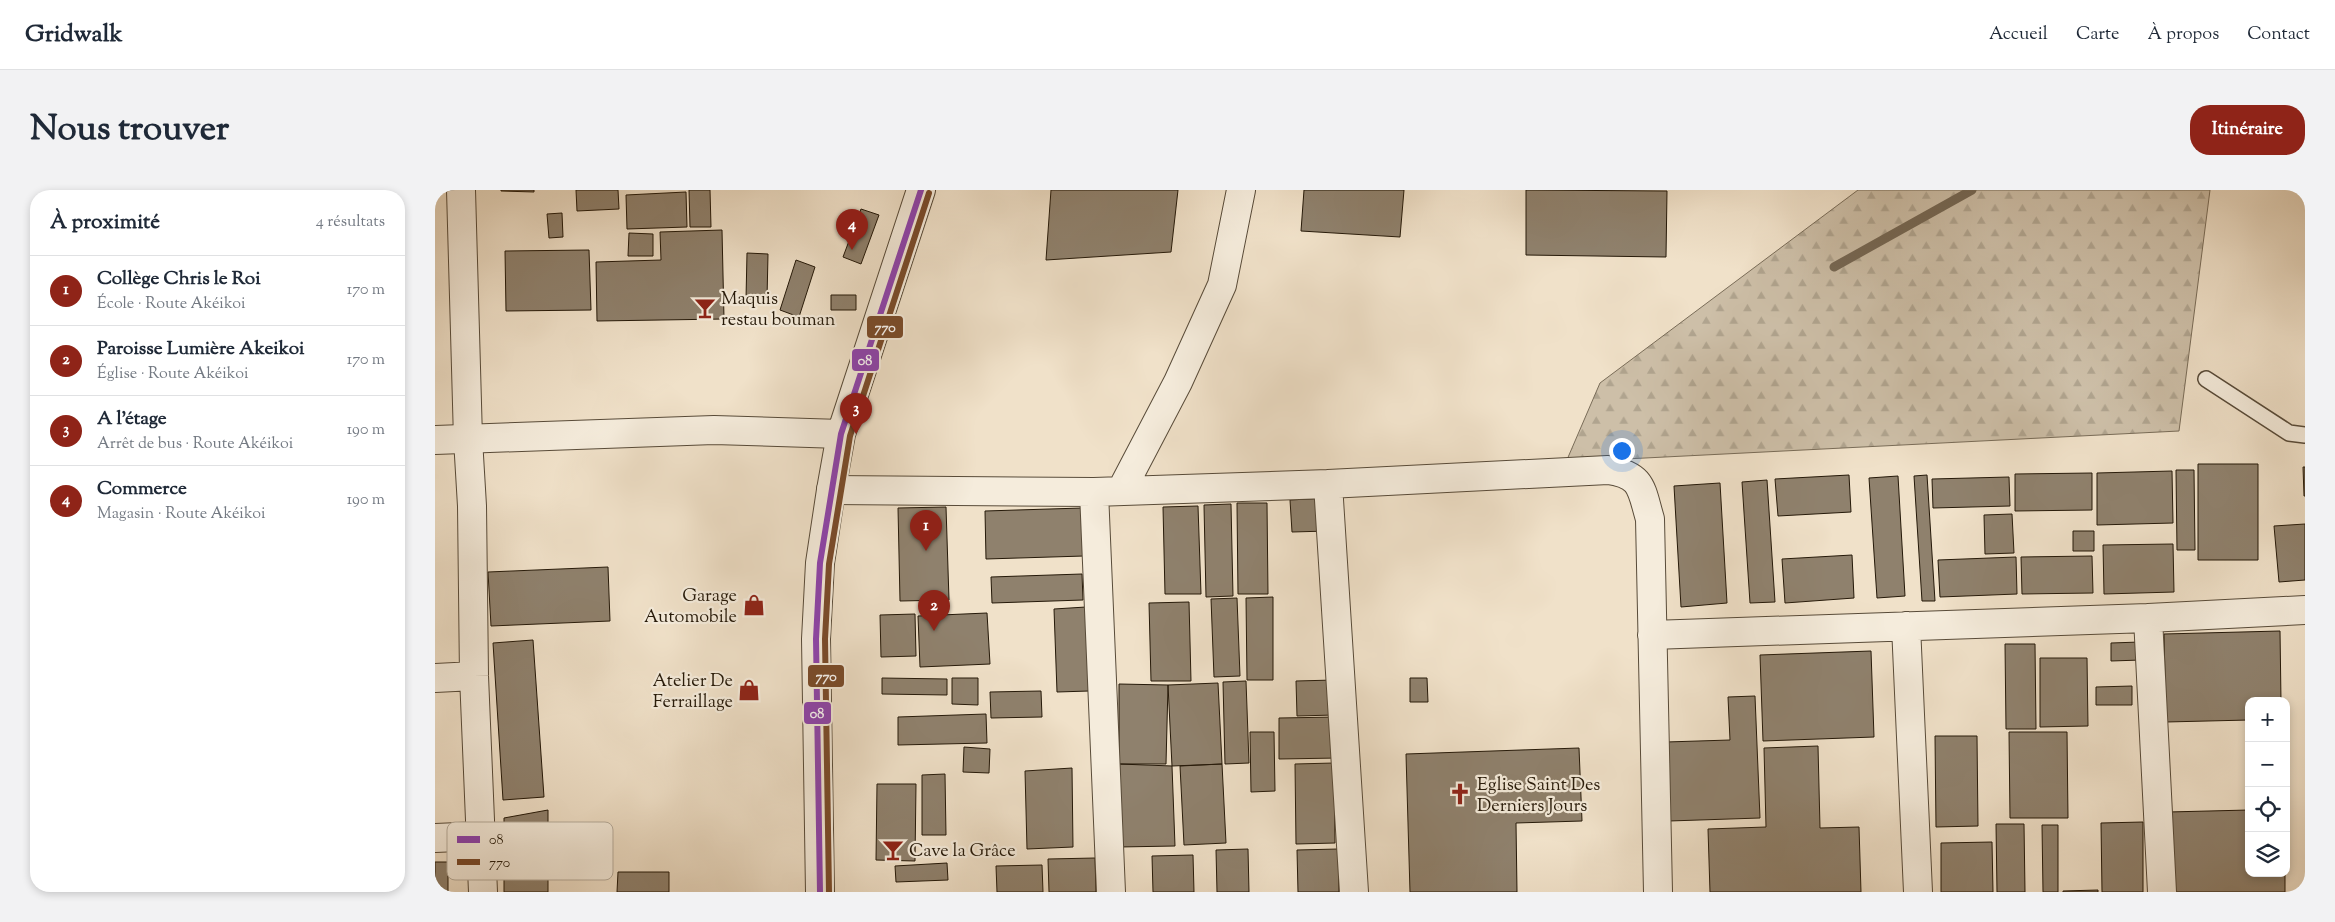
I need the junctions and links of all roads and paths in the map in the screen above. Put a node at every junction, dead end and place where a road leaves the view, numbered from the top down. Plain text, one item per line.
1 (461, 190) edge
2 (921, 190) edge
3 (1241, 190) edge
4 (2206, 379) dead end
5 (841, 434) junction
6 (2305, 435) edge
7 (468, 439) junction
8 (435, 440) edge
9 (1328, 484) junction
10 (1122, 489) junction
11 (831, 490) junction
12 (1094, 492) junction
13 (2305, 610) edge
14 (2147, 618) junction
15 (1906, 626) junction
16 (1652, 636) junction
17 (474, 676) junction
18 (435, 678) edge
19 (480, 822) edge
20 (820, 892) edge
21 (1111, 892) edge
22 (1354, 892) edge
23 (1657, 892) edge
24 (1918, 892) edge
25 (2162, 892) edge

1 - 7 street
2 - 5 street
3 - 10 street
4 - 6 lane
5 - 7 street
5 - 11 street
7 - 8 street
7 - 17 street
9 - 10 street
9 - 16 street
9 - 22 street
10 - 12 street
11 - 12 street
11 - 20 street
12 - 21 street
13 - 14 street
14 - 15 street
14 - 25 street
15 - 16 street
15 - 24 street
16 - 23 street
17 - 18 street
17 - 19 street

